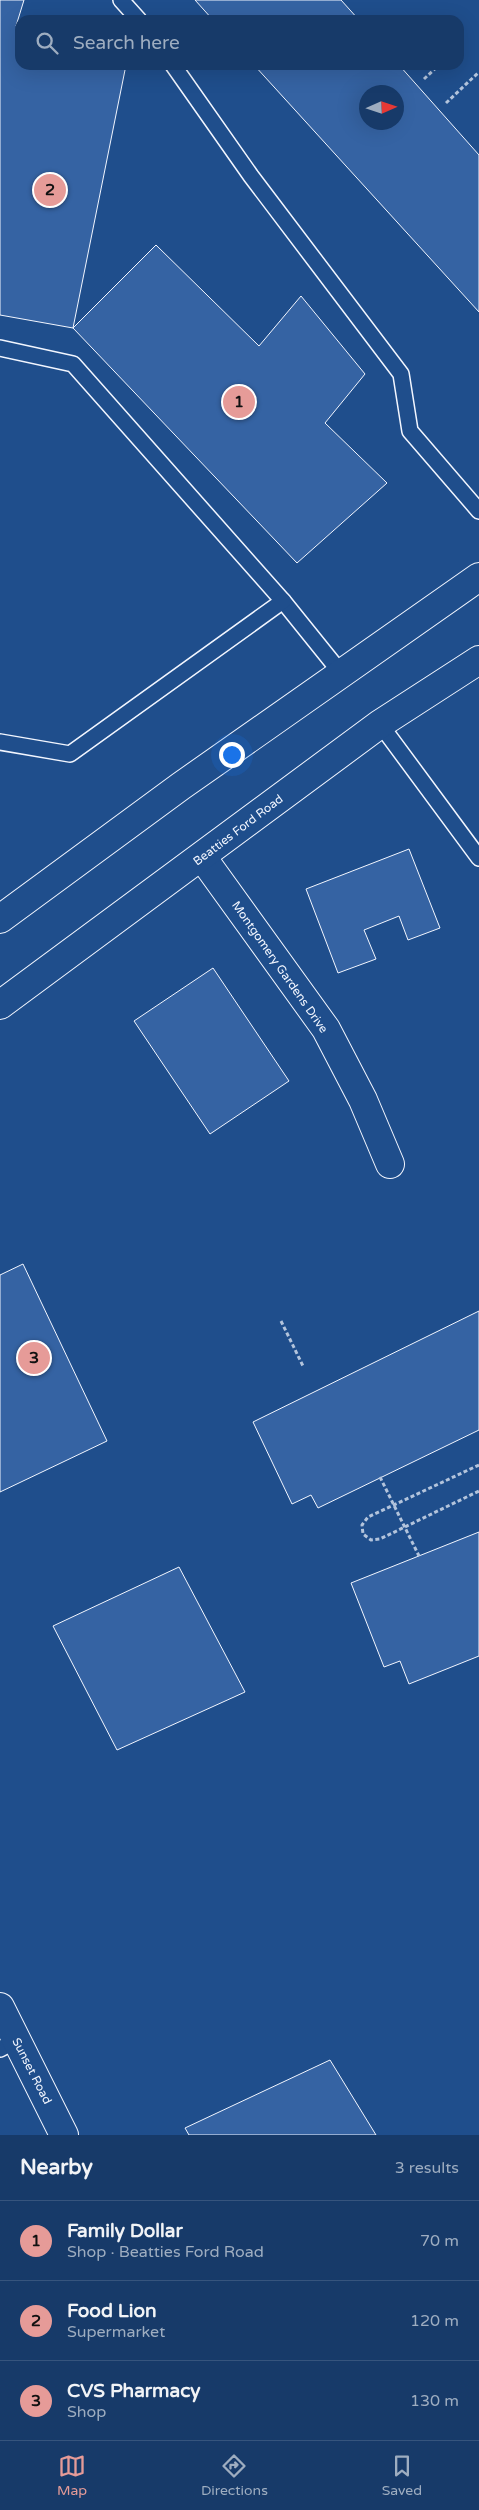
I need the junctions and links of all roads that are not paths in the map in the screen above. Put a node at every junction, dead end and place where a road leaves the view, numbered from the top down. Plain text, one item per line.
1 (121, 0) edge
2 (134, 15) edge
3 (177, 70) edge
4 (0, 348) edge
5 (479, 511) edge
6 (479, 577) edge
7 (283, 601) junction
8 (479, 660) edge
9 (341, 673) junction
10 (380, 724) junction
11 (0, 742) edge
12 (202, 857) junction
13 (479, 858) edge
14 (0, 919) edge
15 (0, 1006) edge
16 (390, 1164) dead end
17 (0, 2007) edge
18 (8, 2045) edge
19 (64, 2135) edge

1 - 2 lane
3 - 5 lane
4 - 7 lane
6 - 9 main road
7 - 9 lane
7 - 11 lane
8 - 10 main road, Beatties Ford Road
9 - 14 main road
10 - 12 main road, Beatties Ford Road
10 - 13 lane
12 - 15 main road, Beatties Ford Road
12 - 16 main road, Montgomery Gardens Drive
17 - 18 main road, Sunset Road
18 - 19 main road, Sunset Road

